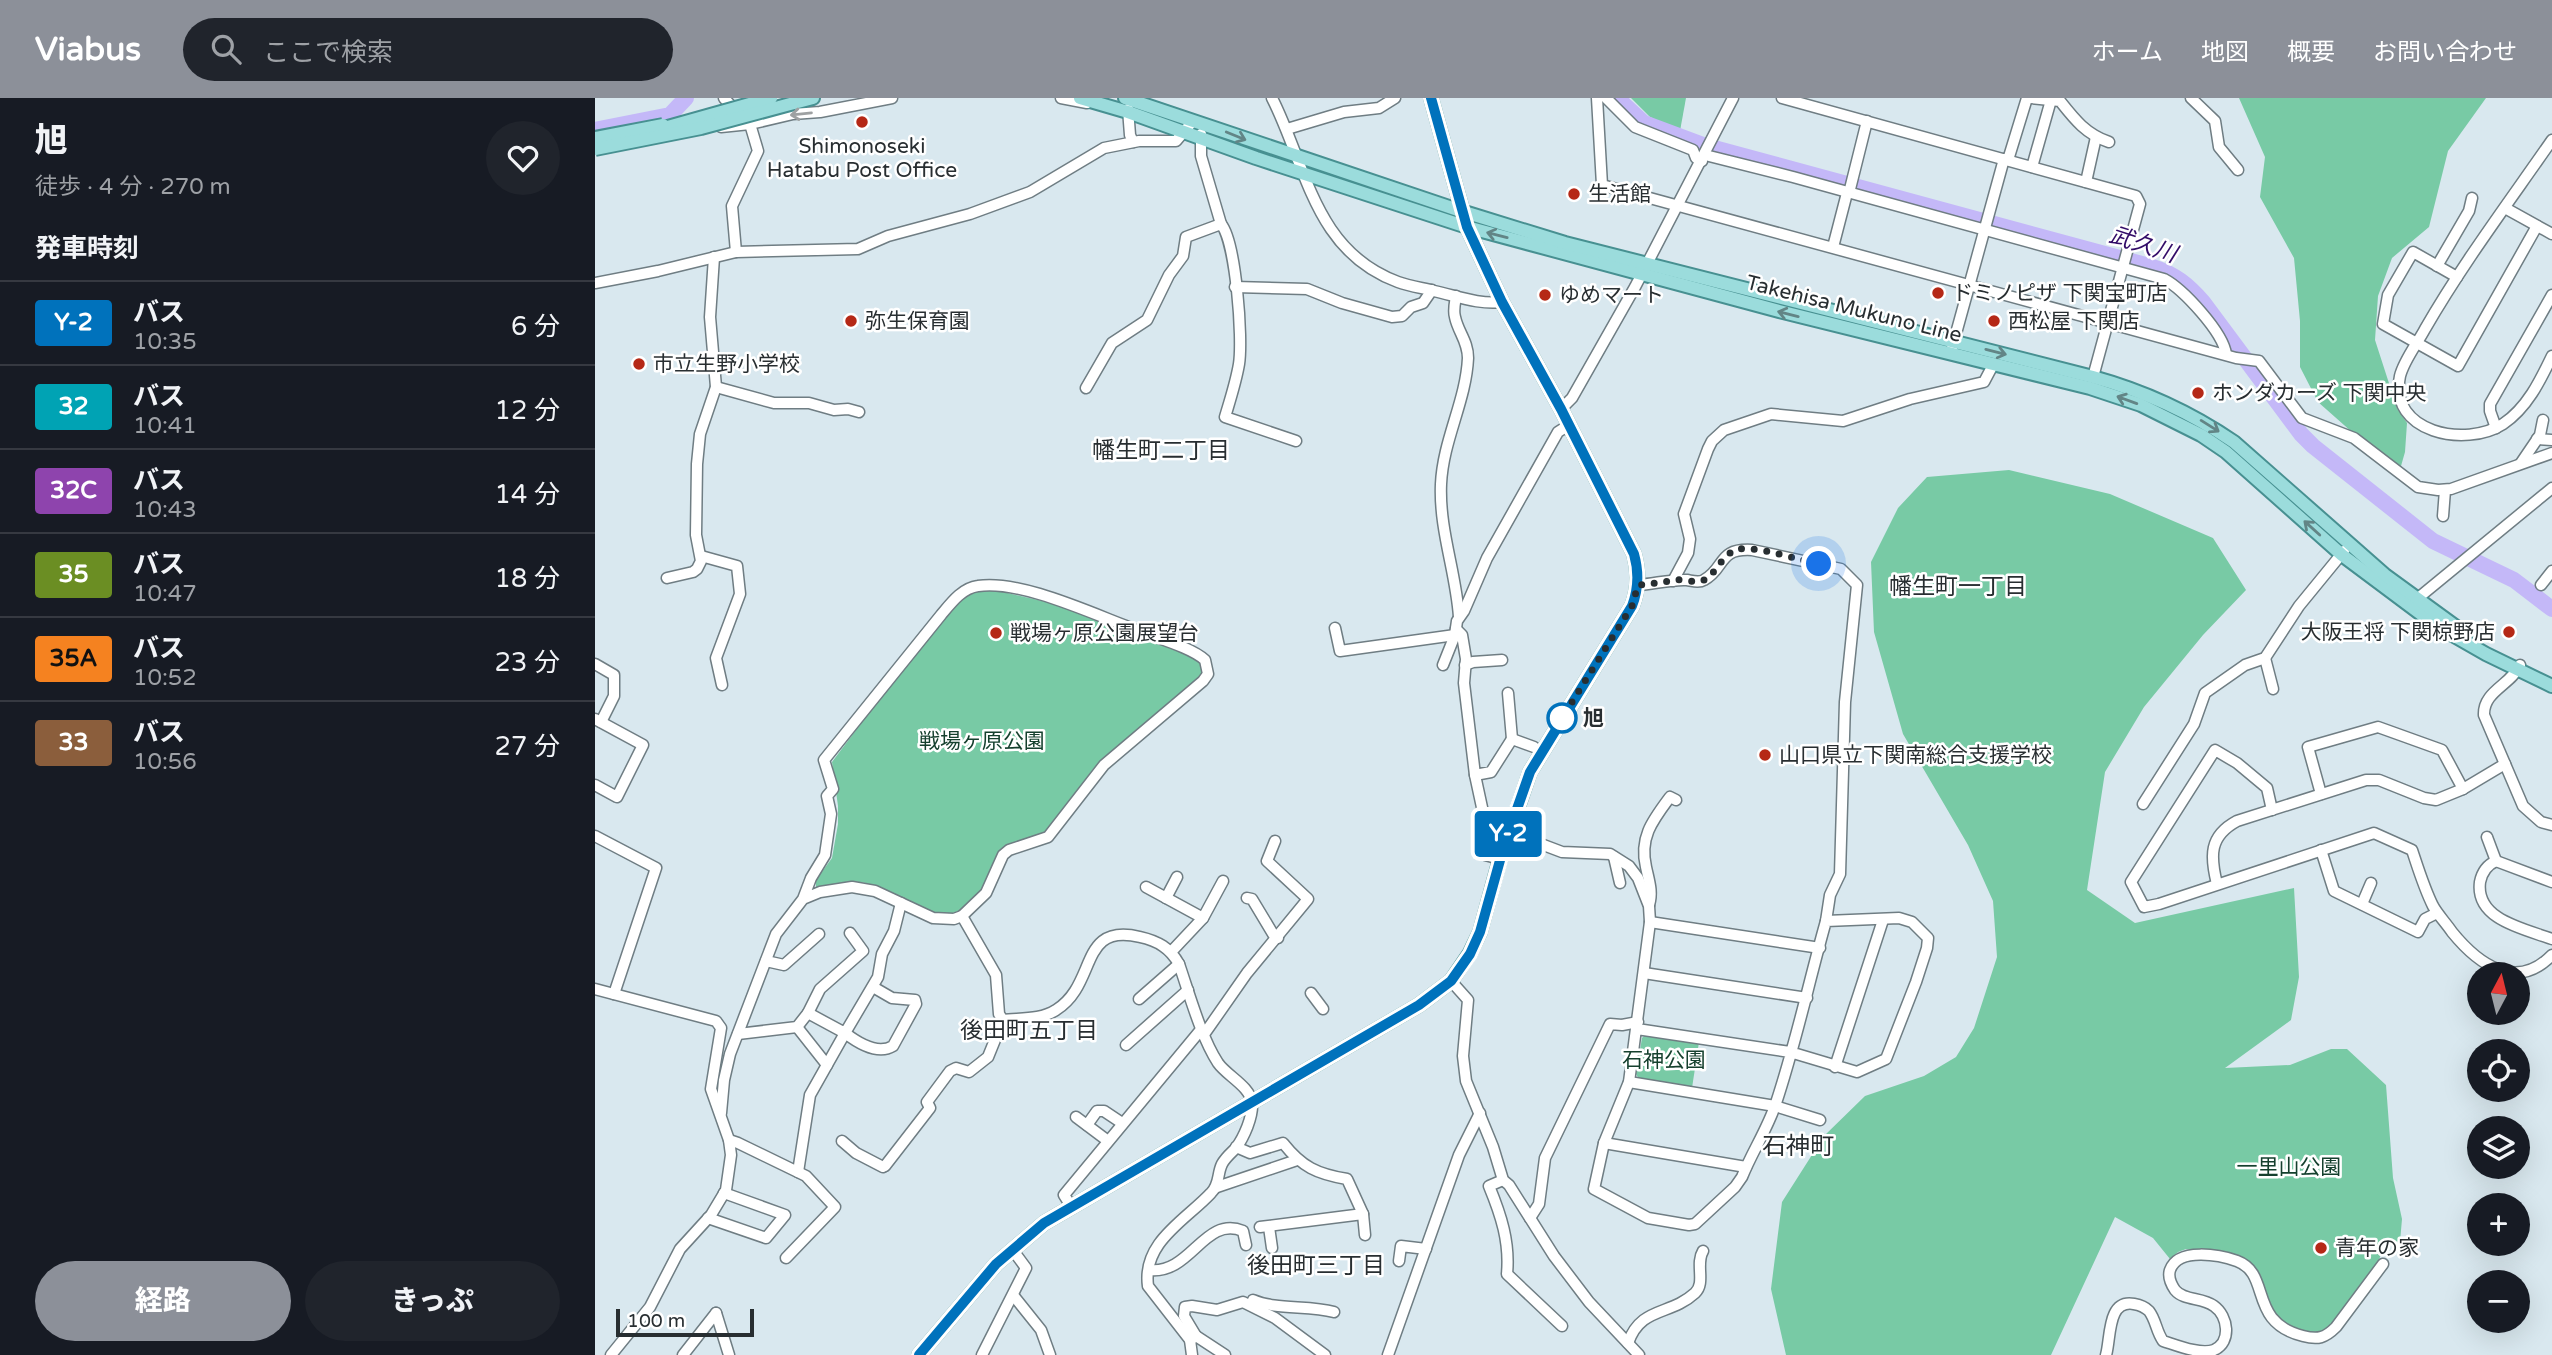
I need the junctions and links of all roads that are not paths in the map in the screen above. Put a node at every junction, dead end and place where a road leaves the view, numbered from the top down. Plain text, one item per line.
1 (771, 98) edge
2 (813, 98) edge
3 (893, 98) edge
4 (1061, 98) edge
5 (1080, 98) edge
6 (1126, 98) edge
7 (1272, 98) edge
8 (1395, 98) edge
9 (1431, 98) edge
10 (1597, 98) edge
11 (1606, 98) edge
12 (1733, 98) edge
13 (1782, 98) edge
14 (2029, 98) edge
15 (2191, 98) edge
16 (728, 99) edge
17 (2051, 100) junction
18 (1128, 112) junction
19 (1867, 121) junction
20 (700, 123) junction
21 (750, 124) junction
22 (1193, 125) junction
23 (1287, 129) junction
24 (2096, 137) junction
25 (1200, 138) junction
26 (639, 139) junction
27 (595, 140) edge
28 (1133, 142) junction
29 (2109, 142) dead end
30 (2550, 147) edge
31 (595, 148) edge
32 (595, 156) edge
33 (1705, 156) junction
34 (1297, 157) junction
35 (2006, 160) junction
36 (2032, 167) junction
37 (2238, 170) dead end
38 (1302, 172) junction
39 (2086, 182) junction
40 (1849, 192) junction
41 (2472, 198) dead end
42 (1677, 205) junction
43 (2505, 208) junction
44 (1461, 211) junction
45 (1221, 223) junction
46 (2537, 226) junction
47 (1467, 227) junction
48 (1985, 229) junction
49 (2552, 234) edge
50 (1833, 247) junction
51 (736, 252) junction
52 (714, 257) junction
53 (2123, 266) junction
54 (2437, 266) junction
55 (1643, 269) junction
56 (2457, 277) junction
57 (595, 283) edge
58 (1969, 286) junction
59 (1235, 287) junction
60 (1432, 290) junction
61 (2552, 295) edge
62 (1456, 296) junction
63 (1502, 302) junction
64 (2108, 322) junction
65 (2417, 344) junction
66 (1952, 347) junction
67 (2231, 356) junction
68 (2552, 356) edge
69 (1993, 365) junction
70 (2092, 377) junction
71 (716, 387) junction
72 (1086, 388) dead end
73 (1561, 409) junction
74 (859, 412) dead end
75 (2543, 420) dead end
76 (1569, 425) junction
77 (2496, 428) junction
78 (2537, 439) junction
79 (2552, 440) edge
80 (1296, 441) dead end
81 (2552, 453) edge
82 (2521, 463) junction
83 (2552, 488) edge
84 (2445, 490) junction
85 (2444, 516) dead end
86 (2345, 550) junction
87 (701, 556) junction
88 (2552, 571) edge
89 (667, 578) dead end
90 (1673, 580) junction
91 (1638, 585) junction
92 (2540, 585) dead end
93 (2413, 602) junction
94 (1459, 617) junction
95 (1335, 628) dead end
96 (1456, 632) junction
97 (2265, 658) junction
98 (1502, 660) dead end
99 (595, 664) edge
100 (1443, 665) dead end
101 (1465, 665) junction
102 (2519, 668) junction
103 (2552, 678) edge
104 (722, 685) dead end
105 (2552, 687) edge
106 (2273, 689) dead end
107 (1508, 693) dead end
108 (598, 720) edge
109 (1512, 739) junction
110 (1534, 747) dead end
111 (2505, 764) junction
112 (1475, 775) junction
113 (595, 785) edge
114 (2463, 789) junction
115 (2321, 794) junction
116 (1676, 800) dead end
117 (2143, 804) dead end
118 (2271, 810) junction
119 (2552, 825) edge
120 (1509, 832) junction
121 (595, 836) edge
122 (2487, 837) dead end
123 (1275, 841) dead end
124 (2321, 850) junction
125 (1614, 857) junction
126 (1500, 859) junction
127 (2496, 861) junction
128 (1177, 877) dead end
129 (1223, 881) dead end
130 (2552, 882) edge
131 (1620, 883) dead end
132 (2371, 883) dead end
133 (2217, 884) junction
134 (1146, 887) dead end
135 (1166, 898) junction
136 (1247, 898) dead end
137 (803, 899) junction
138 (901, 903) junction
139 (2362, 904) junction
140 (1649, 906) junction
141 (2437, 913) junction
142 (962, 916) junction
143 (1203, 918) junction
144 (1883, 920) junction
145 (1826, 921) junction
146 (1650, 922) junction
147 (850, 933) dead end
148 (818, 934) dead end
149 (1278, 938) junction
150 (2552, 939) edge
151 (1820, 948) junction
152 (1171, 952) junction
153 (2552, 955) edge
154 (766, 961) junction
155 (1179, 964) junction
156 (1644, 973) junction
157 (1451, 981) junction
158 (873, 987) junction
159 (595, 989) edge
160 (1188, 990) junction
161 (1311, 993) dead end
162 (614, 994) junction
163 (1807, 998) junction
164 (1139, 999) dead end
165 (1323, 1009) dead end
166 (808, 1013) junction
167 (1003, 1020) junction
168 (1637, 1026) junction
169 (797, 1027) junction
170 (1204, 1031) junction
171 (845, 1033) junction
172 (738, 1034) junction
173 (1126, 1045) dead end
174 (1790, 1052) junction
175 (827, 1065) junction
176 (1835, 1067) junction
177 (1629, 1082) junction
178 (1252, 1103) junction
179 (1775, 1106) junction
180 (721, 1113) junction
181 (1480, 1113) junction
182 (1076, 1117) dead end
183 (1820, 1120) dead end
184 (1122, 1123) junction
185 (1087, 1125) junction
186 (729, 1140) junction
187 (842, 1141) dead end
188 (1108, 1141) junction
189 (1604, 1143) junction
190 (1236, 1147) junction
191 (1297, 1160) junction
192 (1746, 1167) junction
193 (797, 1172) junction
194 (1503, 1180) junction
195 (1217, 1187) junction
196 (724, 1193) junction
197 (1071, 1206) junction
198 (1363, 1214) junction
199 (708, 1218) junction
200 (1530, 1218) junction
201 (1365, 1235) dead end
202 (1246, 1245) dead end
203 (1272, 1248) dead end
204 (1012, 1249) junction
205 (1426, 1249) junction
206 (1703, 1251) dead end
207 (786, 1258) dead end
208 (1399, 1261) dead end
209 (2383, 1264) dead end
210 (1149, 1270) junction
211 (1013, 1295) junction
212 (1244, 1302) junction
213 (1334, 1312) dead end
214 (1562, 1326) dead end
215 (1193, 1338) junction
216 (1628, 1343) junction
217 (611, 1355) edge
218 (683, 1355) edge
219 (729, 1355) edge
220 (919, 1355) edge
221 (982, 1355) edge
222 (1051, 1355) edge
223 (1192, 1355) edge
224 (1224, 1355) edge
225 (1325, 1355) edge
226 (1388, 1355) edge
227 (1639, 1355) edge
228 (2106, 1355) edge

1 - 20 main road, bridge
2 - 20 main road, bridge
3 -> 21 street
4 - 18 street
5 - 18 main road, Takehisa Mukuno Line
6 - 18 street
6 - 22 main road, Takehisa Mukuno Line
7 - 23 street
8 - 23 street
9 - 44 main road
10 - 42 street
11 - 33 street
12 - 33 street
13 - 19 street
14 - 17 street
14 - 35 street
15 - 37 street
16 - 21 street
16 - 26 street
17 - 24 street
17 - 36 street
18 - 22 main road, Takehisa Mukuno Line
18 - 28 street
19 - 35 street
19 - 40 street
20 - 27 main road, bridge
20 - 31 main road, bridge
20 - 32 main road, bridge
21 - 26 street
21 - 51 street
22 - 25 main road, Takehisa Mukuno Line
22 - 28 street
22 -> 34 main road, Takehisa Mukuno Line
23 - 34 street
24 - 29 street
24 - 39 street
25 - 38 main road, Takehisa Mukuno Line
25 - 45 street
26 - 31 street
28 - 51 street
30 - 43 street
33 - 40 street
33 - 42 street
34 - 38 street
34 - 44 main road, Takehisa Mukuno Line
35 - 36 street
35 - 48 street
36 - 39 street
38 - 47 main road, Takehisa Mukuno Line
38 - 60 street
39 - 53 street
40 - 48 street
40 - 50 street
41 - 54 street
42 - 50 street
42 - 55 street
43 - 46 street
43 - 56 street
44 - 47 main road
44 - 55 main road, Takehisa Mukuno Line
45 - 59 street
45 - 72 street
46 - 49 street
46 - 65 street
55 -> 47 main road, Takehisa Mukuno Line
47 - 63 main road
48 - 53 street
48 - 58 street
50 - 58 street
51 - 52 street
52 - 57 street
52 - 71 street
53 - 64 street
53 - 67 street
54 - 56 street
54 - 65 street
55 - 66 main road, Takehisa Mukuno Line
55 - 73 street
56 - 65 street
58 - 64 street
58 - 66 street
59 - 60 street
59 - 80 street
60 - 62 street
61 - 77 street
62 - 63 street
62 - 94 street
63 - 73 main road
64 - 67 street
64 - 70 street
65 - 77 street
66 - 69 main road, Takehisa Mukuno Line
66 -> 70 main road, Takehisa Mukuno Line
67 - 84 street
68 - 77 street
86 -> 69 main road, Takehisa Mukuno Line
69 - 90 street
70 -> 86 main road, Takehisa Mukuno Line
71 - 74 street
71 - 87 street
73 - 76 main road
75 - 78 street
76 - 91 main road
76 - 94 street
78 - 79 street
78 - 82 street
81 - 82 street
82 - 84 street
83 - 93 street
84 - 85 street
86 - 93 main road, Takehisa Mukuno Line
86 - 97 street
87 - 89 street
87 - 104 street
88 - 92 street
90 - 91 street
90 - 145 street
91 - 120 main road
93 - 102 main road, Takehisa Mukuno Line
94 - 96 street
95 - 96 street
96 - 100 street
96 - 101 street
97 - 106 street
97 - 117 street
98 - 101 street
99 - 108 street
101 - 112 street
102 - 103 main road, Takehisa Mukuno Line
102 - 105 main road, Takehisa Mukuno Line
102 - 111 street
107 - 109 street
108 - 113 street
109 - 110 street
109 - 112 street
111 - 114 street
111 - 119 street
112 - 126 street
114 - 115 street
114 - 115 street
115 - 118 street
116 - 140 street
118 - 133 street
118 - 133 street
120 - 125 street
120 - 126 main road
121 - 162 street
122 - 127 street
123 - 149 street
124 - 133 street
124 - 139 street
124 - 141 street
125 - 131 street
125 - 140 street
126 - 157 main road
127 - 130 street
127 - 150 street
128 - 135 street
129 - 143 street
132 - 139 street
134 - 135 street
135 - 143 street
136 - 149 street
137 - 138 street
137 - 142 street
137 - 154 street
138 - 142 street
138 - 158 street
139 - 141 street
140 - 146 street
141 - 153 street
142 - 167 street
143 - 152 street
144 - 145 street
144 - 176 street
144 - 176 street
145 - 151 street
146 - 151 street
146 - 156 street
147 - 166 street
148 - 154 street
149 - 170 street
151 - 163 street
152 - 155 street
152 - 167 street
154 - 172 street
155 - 160 street
155 - 164 street
156 - 163 street
156 - 168 street
157 - 178 main road
157 - 181 street
158 - 171 street
158 - 171 street
159 - 162 street
160 - 170 street
160 - 173 street
161 - 165 street
162 - 180 street
163 - 174 street
166 - 169 street
166 - 171 street
167 - 187 street
168 - 174 street
168 - 177 street
168 - 200 street
169 - 172 street
169 - 175 street
170 - 178 street
170 - 184 street
171 - 175 street
172 - 180 street
174 - 176 street
174 - 179 street
175 - 193 street
177 - 179 street
177 - 189 street
178 - 190 street
178 - 197 main road
179 - 183 street
179 - 192 street
180 - 186 street
181 - 194 street
181 - 205 street
182 - 185 street
184 - 185 street
184 - 188 street
185 - 188 street
186 - 193 street
186 - 196 street
188 - 197 street
189 - 192 street
189 - 192 street
190 - 191 street
190 - 195 street
191 - 195 street
191 - 198 street
193 - 207 street
194 - 200 street
194 - 214 street
195 - 210 street
196 - 199 street
196 - 199 street
197 - 204 main road
198 - 201 street
198 - 203 street
199 - 217 street
200 - 216 street
202 - 210 street
204 - 211 street
204 - 220 main road
205 - 208 street
205 - 226 street
206 - 216 street
209 - 228 street
210 - 215 street
211 - 221 street
211 - 222 street
212 - 213 street
212 - 215 street
212 - 225 street
215 - 223 street
215 - 224 street
216 - 227 street
218 - 219 street

